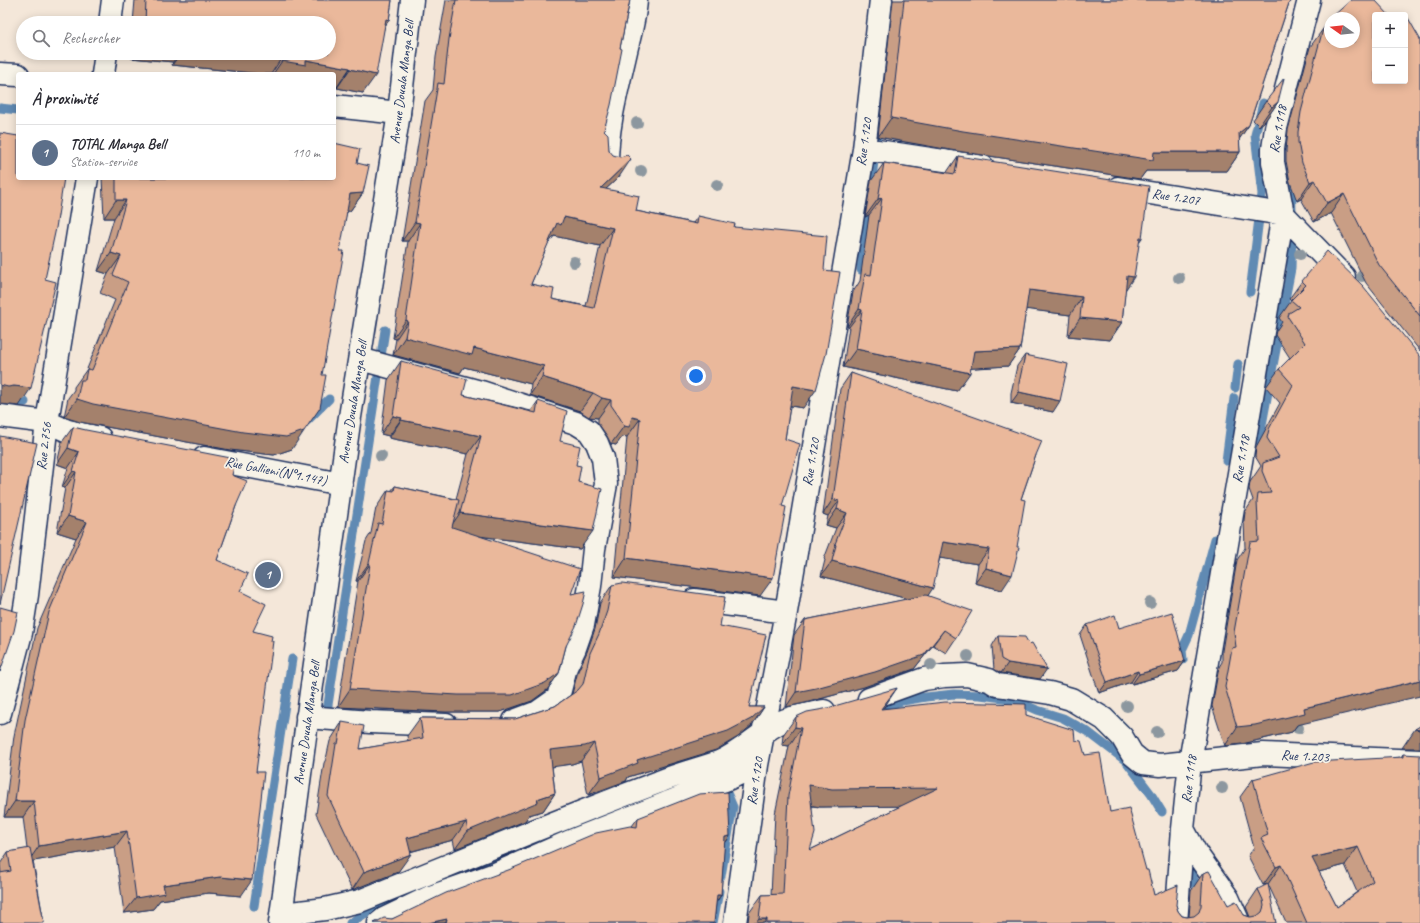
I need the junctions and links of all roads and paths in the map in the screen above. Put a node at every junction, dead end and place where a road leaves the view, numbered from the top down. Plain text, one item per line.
1 (113, 0) edge
2 (412, 0) edge
3 (636, 0) edge
4 (881, 0) edge
5 (1309, 0) edge
6 (111, 16) edge
7 (105, 60) edge
8 (103, 72) edge
9 (0, 74) edge
10 (16, 75) edge
11 (336, 106) edge
12 (399, 113) junction
13 (864, 149) junction
14 (607, 163) edge
15 (1003, 171) edge
16 (87, 180) edge
17 (1097, 185) edge
18 (1283, 214) junction
19 (1358, 292) edge
20 (360, 359) junction
21 (0, 416) edge
22 (47, 422) junction
23 (116, 441) edge
24 (186, 454) edge
25 (341, 484) junction
26 (676, 598) edge
27 (786, 612) junction
28 (0, 713) edge
29 (307, 717) junction
30 (466, 725) edge
31 (495, 725) edge
32 (763, 733) junction
33 (1420, 761) edge
34 (1190, 762) junction
35 (757, 765) junction
36 (1183, 829) junction
37 (281, 918) edge
38 (379, 923) edge
39 (735, 923) edge
40 (1176, 923) edge
41 (1239, 923) edge

1 - 6 street
2 - 12 street, Avenue Douala Manga Bell
3 - 14 street
4 - 13 street, Rue 1.120
5 - 18 street, Rue 1.118
7 - 8 street
9 - 10 street
11 - 12 street
12 - 20 street, Avenue Douala Manga Bell
13 - 15 street
13 - 27 street, Rue 1.120
16 - 22 street, Rue 2.756
17 - 18 street, Rue 1.207
18 - 19 street
18 - 34 street, Rue 1.118
20 - 25 street, Avenue Douala Manga Bell
20 - 31 street
21 - 22 street
22 - 23 street
22 - 28 street, Rue 2.756
24 - 25 street, Rue Gallieni(N°1.147)
25 - 29 street, Avenue Douala Manga Bell
26 - 27 street
27 - 32 street, Rue 1.120
29 - 30 street
29 - 37 street, Avenue Douala Manga Bell
32 - 34 street, Rue 1.203
32 - 35 street, Rue 1.120
32 - 37 street, Rue 1.203
33 - 34 street, Rue 1.203
34 - 36 street, Rue 1.118
35 - 38 street
35 - 39 street, Rue 1.120
36 - 40 street, Rue 1.118
36 - 41 street

